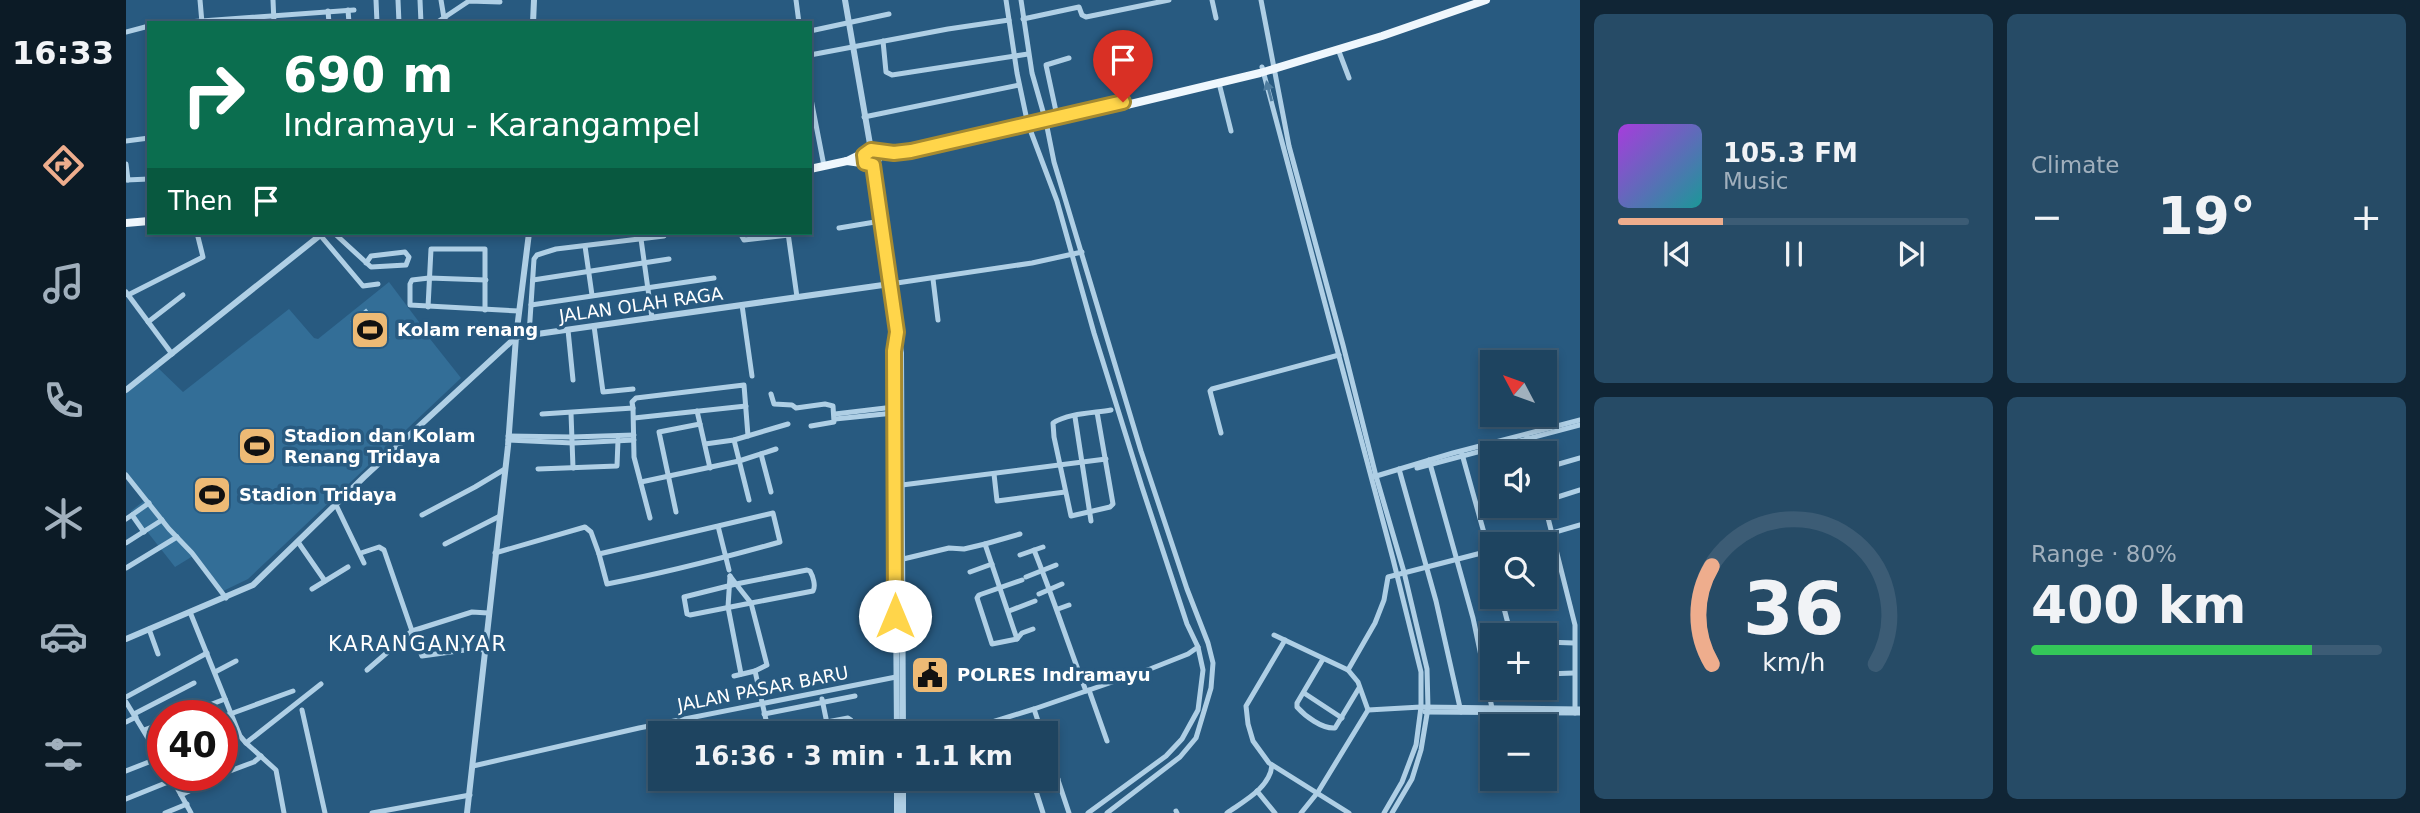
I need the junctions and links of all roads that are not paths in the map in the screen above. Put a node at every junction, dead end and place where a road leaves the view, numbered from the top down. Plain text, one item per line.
1 (200, 0) edge
2 (273, 0) edge
3 (376, 0) edge
4 (398, 0) edge
5 (420, 0) edge
6 (441, 0) edge
7 (534, 0) edge
8 (796, 0) edge
9 (845, 0) edge
10 (1006, 0) edge
11 (1021, 0) edge
12 (1169, 0) edge
13 (1212, 0) edge
14 (1261, 0) edge
15 (1479, 1) edge
16 (500, 2) dead end
17 (1078, 4) edge
18 (328, 11) junction
19 (292, 13) junction
20 (310, 13) junction
21 (889, 14) dead end
22 (274, 15) junction
23 (1216, 18) dead end
24 (1023, 19) junction
25 (238, 20) edge
26 (256, 20) edge
27 (446, 20) edge
28 (1010, 20) junction
29 (202, 21) edge
30 (220, 21) edge
31 (274, 21) edge
32 (293, 21) edge
33 (310, 21) edge
34 (329, 21) edge
35 (349, 21) edge
36 (377, 21) edge
37 (399, 21) edge
38 (421, 21) edge
39 (533, 21) edge
40 (799, 21) edge
41 (849, 24) junction
42 (147, 27) edge
43 (812, 31) edge
44 (126, 32) edge
45 (883, 41) junction
46 (852, 47) junction
47 (1338, 49) junction
48 (812, 55) edge
49 (1015, 55) junction
50 (1027, 55) junction
51 (1069, 58) dead end
52 (1268, 68) junction
53 (1349, 78) dead end
54 (1219, 83) junction
55 (1019, 85) junction
56 (812, 104) edge
57 (1056, 116) junction
58 (864, 117) junction
59 (1044, 121) junction
60 (1029, 124) junction
61 (1231, 131) dead end
62 (147, 138) edge
63 (126, 141) edge
64 (871, 150) junction
65 (894, 153) junction
66 (847, 161) junction
67 (126, 164) edge
68 (873, 164) junction
69 (824, 166) junction
70 (812, 169) edge
71 (147, 179) edge
72 (127, 180) edge
73 (147, 221) edge
74 (881, 221) junction
75 (126, 223) edge
76 (839, 229) dead end
77 (197, 235) edge
78 (321, 235) edge
79 (323, 235) edge
80 (336, 235) edge
81 (529, 235) edge
82 (741, 235) edge
83 (781, 235) edge
84 (788, 235) edge
85 (664, 236) dead end
86 (640, 239) junction
87 (586, 246) junction
88 (1077, 254) junction
89 (669, 259) dead end
90 (366, 263) junction
91 (644, 263) junction
92 (589, 271) junction
93 (429, 278) junction
94 (713, 278) dead end
95 (933, 279) junction
96 (486, 280) junction
97 (533, 280) junction
98 (378, 284) dead end
99 (890, 284) junction
100 (647, 288) junction
101 (127, 293) edge
102 (592, 295) junction
103 (183, 296) dead end
104 (797, 297) junction
105 (531, 305) junction
106 (742, 305) junction
107 (428, 307) junction
108 (485, 310) junction
109 (519, 311) junction
110 (652, 318) junction
111 (938, 320) dead end
112 (148, 322) junction
113 (594, 326) junction
114 (568, 330) junction
115 (897, 332) junction
116 (1336, 333) junction
117 (529, 335) junction
118 (516, 337) junction
119 (172, 354) junction
120 (1346, 355) junction
121 (1338, 356) junction
122 (752, 376) dead end
123 (573, 380) dead end
124 (633, 389) dead end
125 (126, 390) edge
126 (771, 394) dead end
127 (746, 406) junction
128 (633, 408) junction
129 (894, 410) junction
130 (1111, 410) dead end
131 (697, 411) junction
132 (1097, 412) junction
133 (571, 413) junction
134 (542, 414) dead end
135 (1075, 416) junction
136 (835, 417) junction
137 (634, 418) junction
138 (1580, 420) edge
139 (700, 424) junction
140 (788, 424) dead end
141 (1580, 425) edge
142 (811, 426) dead end
143 (1221, 433) dead end
144 (748, 436) junction
145 (1527, 437) junction
146 (508, 438) junction
147 (634, 438) junction
148 (572, 440) junction
149 (618, 440) junction
150 (734, 440) junction
151 (1528, 441) edge
152 (1133, 442) junction
153 (705, 444) junction
154 (776, 449) dead end
155 (672, 451) dead end
156 (663, 452) junction
157 (761, 454) junction
158 (1462, 454) junction
159 (1580, 458) edge
160 (1107, 459) junction
161 (739, 461) junction
162 (1082, 462) junction
163 (1429, 462) junction
164 (1060, 465) junction
165 (1557, 465) edge
166 (573, 468) junction
167 (710, 468) junction
168 (505, 469) junction
169 (538, 469) dead end
170 (1399, 471) junction
171 (994, 474) junction
172 (126, 475) edge
173 (669, 476) junction
174 (1374, 479) junction
175 (641, 482) junction
176 (902, 485) junction
177 (1580, 490) edge
178 (771, 492) dead end
179 (1065, 492) junction
180 (1557, 499) edge
181 (749, 500) dead end
182 (149, 503) junction
183 (335, 505) junction
184 (677, 512) dead end
185 (1090, 513) junction
186 (422, 515) dead end
187 (500, 516) junction
188 (129, 517) edge
189 (650, 518) dead end
190 (162, 520) junction
191 (1091, 521) dead end
192 (1580, 525) edge
193 (718, 526) junction
194 (144, 532) junction
195 (1486, 532) edge
196 (1557, 532) edge
197 (1020, 534) dead end
198 (177, 537) junction
199 (298, 542) junction
200 (126, 543) edge
201 (445, 544) dead end
202 (985, 544) junction
203 (1043, 547) dead end
204 (1034, 550) junction
205 (361, 553) junction
206 (495, 553) junction
207 (1480, 553) edge
208 (599, 554) junction
209 (1020, 555) dead end
210 (726, 556) junction
211 (1557, 557) edge
212 (899, 560) junction
213 (1458, 560) junction
214 (364, 563) dead end
215 (992, 564) junction
216 (1056, 565) dead end
217 (348, 567) dead end
218 (1426, 567) junction
219 (126, 568) edge
220 (729, 570) dead end
221 (1042, 570) junction
222 (971, 572) dead end
223 (1404, 572) junction
224 (1396, 574) junction
225 (325, 581) junction
226 (736, 584) junction
227 (1062, 584) dead end
228 (729, 586) junction
229 (999, 588) junction
230 (312, 589) dead end
231 (1050, 589) junction
232 (1039, 594) dead end
233 (226, 598) junction
234 (1035, 601) dead end
235 (751, 603) junction
236 (1069, 605) dead end
237 (728, 607) junction
238 (1058, 609) junction
239 (190, 611) junction
240 (1009, 611) junction
241 (488, 613) junction
242 (149, 629) junction
243 (1033, 629) dead end
244 (412, 631) junction
245 (1274, 635) dead end
246 (126, 639) edge
247 (1017, 639) junction
248 (1286, 640) junction
249 (1557, 642) edge
250 (1574, 643) junction
251 (1198, 647) junction
252 (1480, 649) edge
253 (485, 650) junction
254 (207, 653) junction
255 (158, 654) dead end
256 (1323, 659) junction
257 (236, 661) dead end
258 (367, 670) dead end
259 (1348, 670) junction
260 (755, 671) junction
261 (215, 672) junction
262 (1574, 673) junction
263 (1557, 674) edge
264 (895, 677) junction
265 (194, 683) dead end
266 (321, 684) dead end
267 (1359, 688) junction
268 (293, 691) dead end
269 (1087, 691) junction
270 (821, 692) junction
271 (1304, 693) junction
272 (855, 696) dead end
273 (126, 699) edge
274 (225, 699) edge
275 (1490, 700) edge
276 (762, 703) junction
277 (822, 703) junction
278 (1492, 708) junction
279 (1034, 709) junction
280 (1423, 709) junction
281 (302, 710) dead end
282 (1368, 710) junction
283 (1461, 710) junction
284 (238, 711) edge
285 (1577, 711) edge
286 (764, 714) junction
287 (135, 715) junction
288 (1342, 718) junction
289 (766, 721) edge
290 (826, 721) edge
291 (832, 721) edge
292 (850, 721) edge
293 (897, 721) edge
294 (903, 721) edge
295 (998, 721) edge
296 (1038, 721) edge
297 (126, 722) edge
298 (147, 729) edge
299 (144, 730) junction
300 (238, 730) edge
301 (147, 736) edge
302 (1107, 741) dead end
303 (246, 743) junction
304 (261, 756) junction
305 (147, 764) edge
306 (1272, 765) junction
307 (473, 766) junction
308 (238, 768) edge
309 (126, 771) edge
310 (1058, 779) edge
311 (149, 791) edge
312 (179, 791) edge
313 (189, 791) edge
314 (897, 791) edge
315 (903, 791) edge
316 (1036, 791) edge
317 (1257, 791) junction
318 (1318, 792) junction
319 (470, 794) junction
320 (181, 795) junction
321 (126, 799) edge
322 (187, 804) junction
323 (165, 813) edge
324 (191, 813) edge
325 (284, 813) edge
326 (325, 813) edge
327 (372, 813) edge
328 (467, 813) edge
329 (897, 813) edge
330 (903, 813) edge
331 (1043, 813) edge
332 (1069, 813) edge
333 (1088, 813) edge
334 (1107, 813) edge
335 (1227, 813) edge
336 (1275, 813) edge
337 (1301, 813) edge
338 (1349, 813) edge
339 (1384, 813) edge
340 (1392, 813) edge

1 - 29 street
2 - 22 street
3 - 36 street
4 - 37 street
5 - 38 street
6 - 27 street
7 - 39 street
8 - 40 street
9 - 41 street
10 - 28 street
11 - 24 street
12 - 17 street
13 - 23 street
14 - 52 street
15 - 47 main road
15 - 52 main road
16 - 27 street
17 - 24 street
18 - 20 street
18 - 34 street
18 - 35 street
19 - 20 street
19 - 22 street
19 - 32 street
20 - 33 street
21 - 41 street
22 - 26 street
22 - 31 street
24 - 50 street
25 - 26 street
25 - 30 street
28 - 45 street
28 - 49 street
41 - 43 street
41 - 46 street
42 - 44 street
45 - 46 street
45 - 49 street
46 - 48 street
46 - 58 street
47 - 52 main road
47 - 53 street
49 - 50 street
49 - 55 street
50 - 59 street
51 - 57 street
52 - 54 main road
52 - 57 main road
116 -> 52 street
52 - 116 street
54 - 59 main road
54 - 61 street
55 - 58 street
55 - 60 street
56 - 69 street
57 - 59 main road
58 - 64 street
59 - 60 main road
59 - 88 street
60 - 65 main road
60 - 88 street
62 - 63 street
64 - 65 main road
64 - 66 main road
64 - 68 main road
64 - 68 main road
65 - 68 main road
66 - 68 main road
66 - 69 main road
67 - 72 street
68 - 74 street
69 - 70 main road
71 - 72 street
73 - 75 main road
74 - 76 street
74 - 99 street
77 - 101 street
78 - 119 street
79 - 98 street
80 - 90 street
81 - 109 street
82 - 83 street
84 - 104 street
85 - 86 street
86 - 87 street
86 - 91 street
87 - 92 street
87 - 97 street
88 - 95 street
88 - 152 street
88 - 152 street
89 - 91 street
90 - 90 street
91 - 92 street
91 - 100 street
92 - 97 street
92 - 102 street
93 - 96 street
93 - 96 street
93 - 107 street
93 - 107 street
94 - 100 street
95 - 99 street
95 - 111 street
96 - 108 street
97 - 105 street
99 - 104 street, JALAN OLAH RAGA
99 - 115 street
100 - 102 street
100 - 110 street
101 - 112 street
102 - 105 street
103 - 112 street
104 - 106 street, JALAN OLAH RAGA
105 - 117 street
106 - 110 street, JALAN OLAH RAGA
106 - 122 street
107 - 108 street
108 - 109 street
109 - 118 street
110 - 113 street, JALAN OLAH RAGA
112 - 119 street
113 - 114 street, JALAN OLAH RAGA
113 - 124 street
114 - 117 street, JALAN OLAH RAGA
114 - 123 street
115 - 129 street
115 - 176 street
116 - 120 street
116 - 121 street
117 - 118 street, JALAN OLAH RAGA
118 - 146 street
118 - 183 street
119 - 125 street
120 - 121 street
120 - 174 street
121 - 143 street
121 - 174 street
126 - 136 street
127 - 128 street
127 - 131 street
127 - 144 street
128 - 133 street
128 - 137 street
129 - 136 street
129 - 212 street
130 - 132 street
131 - 137 street
131 - 139 street
132 - 135 street
132 - 160 street
133 - 134 street
133 - 148 street
135 - 162 street
135 - 164 street
136 - 142 street
137 - 147 street
138 - 145 street
139 - 153 street
139 - 156 street
140 - 144 street
141 - 145 street
144 - 150 street
145 - 151 street
145 - 158 street
146 - 148 street
146 - 168 street
147 - 148 street
147 - 149 street
147 - 175 street
148 - 149 street
148 - 166 street
149 - 166 street
150 - 153 street
150 - 161 street
152 - 251 street
152 - 334 street
153 - 167 street
154 - 157 street
155 - 156 street
156 - 173 street
157 - 161 street
157 - 178 street
158 - 163 street
158 - 195 street
159 - 165 street
160 - 162 street
160 - 185 street
161 - 167 street
161 - 181 street
162 - 164 street
162 - 185 street
163 - 170 street
163 - 213 street
164 - 171 street
164 - 179 street
166 - 169 street
167 - 173 street
168 - 186 street
168 - 187 street
170 - 174 street
170 - 218 street
171 - 176 street
171 - 179 street
172 - 182 street
173 - 175 street
173 - 184 street
174 - 223 street
174 - 224 street
175 - 189 street
176 - 212 street
177 - 180 street
179 - 185 street
182 - 188 street
182 - 190 street
183 - 199 street
183 - 205 street
185 - 191 street
187 - 201 street
187 - 206 street
188 - 194 street
190 - 194 street
190 - 198 street
192 - 196 street
193 - 208 street
193 - 210 street
193 - 210 street
194 - 200 street
197 - 202 street
198 - 219 street
198 - 233 street
199 - 225 street
199 - 233 street
202 - 212 street
202 - 215 street
203 - 204 street
204 - 209 street
204 - 221 street
205 - 214 street
205 - 244 street
206 - 208 street
206 - 241 street
207 - 213 street
208 - 210 street
210 - 220 street
211 - 250 street
212 - 264 street
212 - 294 street
213 - 218 street
213 - 252 street
215 - 222 street
215 - 229 street
216 - 221 street
217 - 225 street
218 - 223 street
218 - 283 street
221 - 229 street
221 - 231 street
223 - 224 street
223 - 280 street
224 - 259 street
224 - 280 street
225 - 230 street
226 - 228 street
226 - 235 street
226 - 235 street
227 - 231 street
228 - 237 street
228 - 237 street
229 - 240 street
229 - 247 street
231 - 232 street
231 - 238 street
233 - 239 street
234 - 240 street
235 - 237 street
235 - 260 street
236 - 238 street
237 - 260 street
238 - 269 street
239 - 242 street
239 - 254 street
240 - 247 street
241 - 244 street
241 - 253 street
242 - 246 street
242 - 255 street
243 - 247 street
244 - 253 street
244 - 258 street
245 - 248 street
248 - 256 street
248 - 306 street
249 - 250 street
250 - 262 street
251 - 269 street
251 - 333 street
253 - 307 street
254 - 261 street
254 - 273 street
256 - 259 street
256 - 271 street
257 - 261 street
259 - 267 street
260 - 276 street
261 - 274 street
262 - 263 street
262 - 285 street
264 - 270 street, JALAN PASAR BARU
264 - 293 street
265 - 287 street
266 - 303 street
267 - 282 street
267 - 288 street
268 - 284 street
269 - 279 street
269 - 302 street
270 - 276 street, JALAN PASAR BARU
270 - 277 street
271 - 288 street
271 - 288 street
272 - 277 street
273 - 287 street
275 - 278 street
276 - 286 street
276 - 307 street, JALAN PASAR BARU
277 - 286 street
277 - 290 street
278 - 283 street
278 - 285 street
279 - 295 street
279 - 296 street
280 - 282 street
280 - 283 street
280 - 339 street
280 - 340 street
281 - 326 street
282 - 318 street
283 - 285 street
286 - 289 street
287 - 297 street
287 - 299 street
291 - 292 street
298 - 299 street
299 - 301 street
300 - 303 street
303 - 304 street
304 - 308 street
304 - 325 street
305 - 309 street
306 - 317 street
306 - 318 street
307 - 319 street
310 - 332 street
311 - 321 street
312 - 320 street
313 - 320 street
314 - 329 street
315 - 330 street
316 - 331 street
317 - 335 street
317 - 336 street
318 - 337 street
318 - 338 street
319 - 327 street
319 - 328 street
320 - 322 street
322 - 323 street
322 - 324 street

